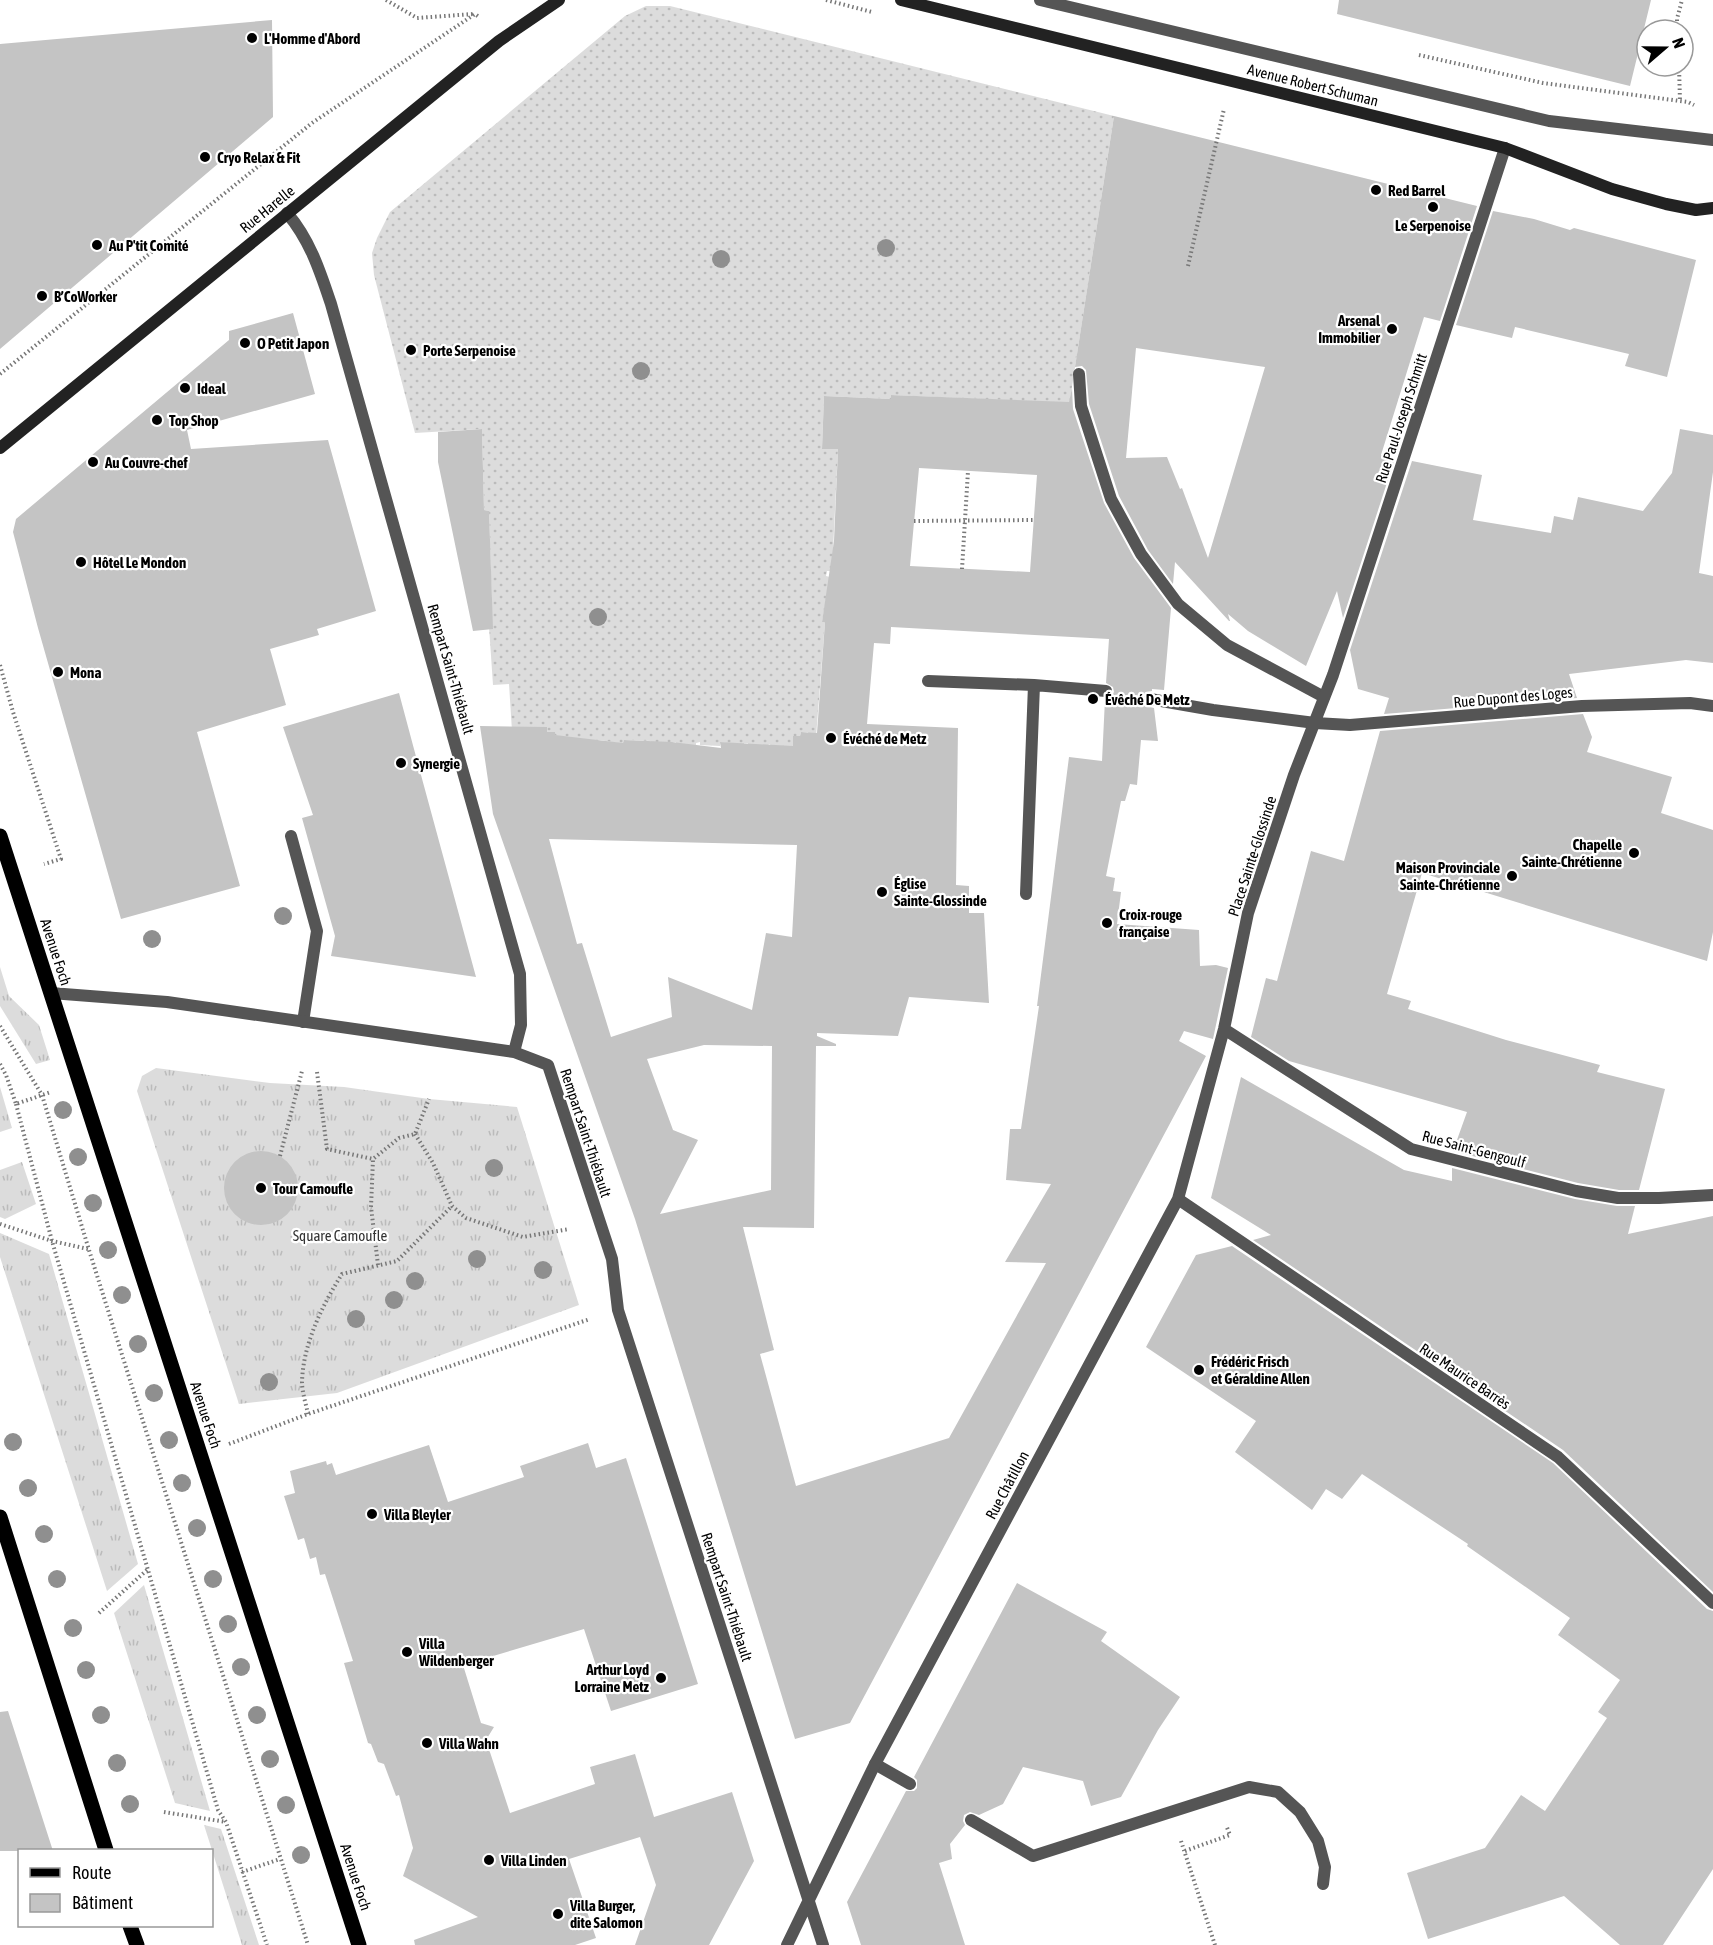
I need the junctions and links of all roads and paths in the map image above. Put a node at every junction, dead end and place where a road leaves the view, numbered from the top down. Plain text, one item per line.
1 (386, 0) edge
2 (559, 0) edge
3 (901, 0) edge
4 (1040, 0) edge
5 (1682, 0) edge
6 (475, 14) junction
7 (1677, 18) edge
8 (499, 41) junction
9 (1408, 53) dead end
10 (1696, 107) dead end
11 (1224, 108) dead end
12 (1713, 140) edge
13 (1505, 148) junction
14 (1713, 208) edge
15 (287, 213) junction
16 (1188, 266) dead end
17 (0, 374) edge
18 (1079, 374) dead end
19 (0, 448) edge
20 (968, 471) dead end
21 (1034, 520) dead end
22 (914, 521) dead end
23 (964, 521) junction
24 (962, 569) dead end
25 (0, 665) edge
26 (928, 681) dead end
27 (1034, 685) junction
28 (1106, 691) dead end
29 (1324, 697) junction
30 (1150, 699) dead end
31 (1713, 706) edge
32 (1315, 723) junction
33 (0, 836) edge
34 (291, 836) dead end
35 (12, 873) junction
36 (1026, 894) dead end
37 (51, 993) junction
38 (303, 1022) junction
39 (0, 1026) edge
40 (1224, 1029) junction
41 (514, 1052) junction
42 (0, 1064) edge
43 (302, 1071) dead end
44 (317, 1072) dead end
45 (52, 1092) dead end
46 (42, 1095) junction
47 (429, 1099) dead end
48 (16, 1104) junction
49 (415, 1134) junction
50 (280, 1156) dead end
51 (373, 1159) junction
52 (1713, 1195) edge
53 (1178, 1199) junction
54 (452, 1206) junction
55 (0, 1224) edge
56 (569, 1229) dead end
57 (52, 1241) junction
58 (89, 1250) junction
59 (378, 1265) junction
60 (618, 1310) junction
61 (308, 1414) junction
62 (199, 1453) junction
63 (0, 1517) edge
64 (148, 1569) junction
65 (1713, 1603) edge
66 (99, 1613) dead end
67 (875, 1764) junction
68 (910, 1784) dead end
69 (164, 1812) dead end
70 (1171, 1812) junction
71 (1224, 1819) dead end
72 (971, 1820) dead end
73 (226, 1822) junction
74 (105, 1849) edge
75 (1185, 1851) junction
76 (279, 1859) junction
77 (242, 1872) junction
78 (1323, 1884) dead end
79 (810, 1901) junction
80 (130, 1927) edge
81 (137, 1945) edge
82 (267, 1945) edge
83 (308, 1945) edge
84 (359, 1945) edge
85 (787, 1945) edge
86 (823, 1945) edge
87 (1215, 1945) edge

1 - 6 path
2 - 8 street, Rue Harelle
3 - 13 street, Avenue Robert Schuman
4 - 12 street, Avenue Robert Schuman
5 - 7 path
6 - 8 path
6 - 17 path
8 - 15 street, Rue Harelle
9 - 10 path
11 - 16 path
13 - 14 street, Avenue Robert Schuman
13 - 29 street, Rue Paul-Joseph Schmitt
15 - 19 street, Rue Harelle
15 - 41 street, Rempart Saint-Thiébault
18 - 29 street
20 - 23 path
21 - 23 path
22 - 23 path
23 - 24 path
25 - 35 path
26 - 27 street
27 - 28 street
27 - 36 street
29 - 32 street, Place Sainte-Glossinde
30 - 32 street, Rue Dupont des Loges
31 - 32 street, Rue Dupont des Loges
32 - 40 street, Place Sainte-Glossinde
33 - 35 main road, Avenue Foch
34 - 38 street
35 - 37 main road, Avenue Foch
37 - 38 street
37 - 62 main road, Avenue Foch
38 - 41 street
39 - 46 path
40 - 52 street, Rue Saint-Gengoulf
40 - 53 street, Rue Châtillon
41 - 60 street, Rempart Saint-Thiébault
42 - 48 path
43 - 50 path
44 - 51 path
45 - 46 path
46 - 48 path
46 - 58 path
47 - 49 path
48 - 57 path
49 - 51 path
49 - 54 path
51 - 59 path
53 - 65 street, Rue Maurice Barrès
53 - 67 street, Rue Châtillon
54 - 56 path
54 - 59 path
55 - 57 path
57 - 58 path
57 - 64 path
58 - 76 path
59 - 61 path
60 - 61 path
60 - 79 street, Rempart Saint-Thiébault
61 - 62 path
62 - 84 main road, Avenue Foch
63 - 74 main road
64 - 66 path
64 - 73 path
67 - 68 street
67 - 79 street, Rue Châtillon
69 - 73 path
70 - 72 street
70 - 75 path
70 - 78 street
71 - 75 path
73 - 77 path
75 - 87 path
76 - 77 path
76 - 83 path
77 - 82 path
79 - 85 street, Rue Châtillon
79 - 86 street, Rempart Saint-Thiébault
80 - 81 main road

